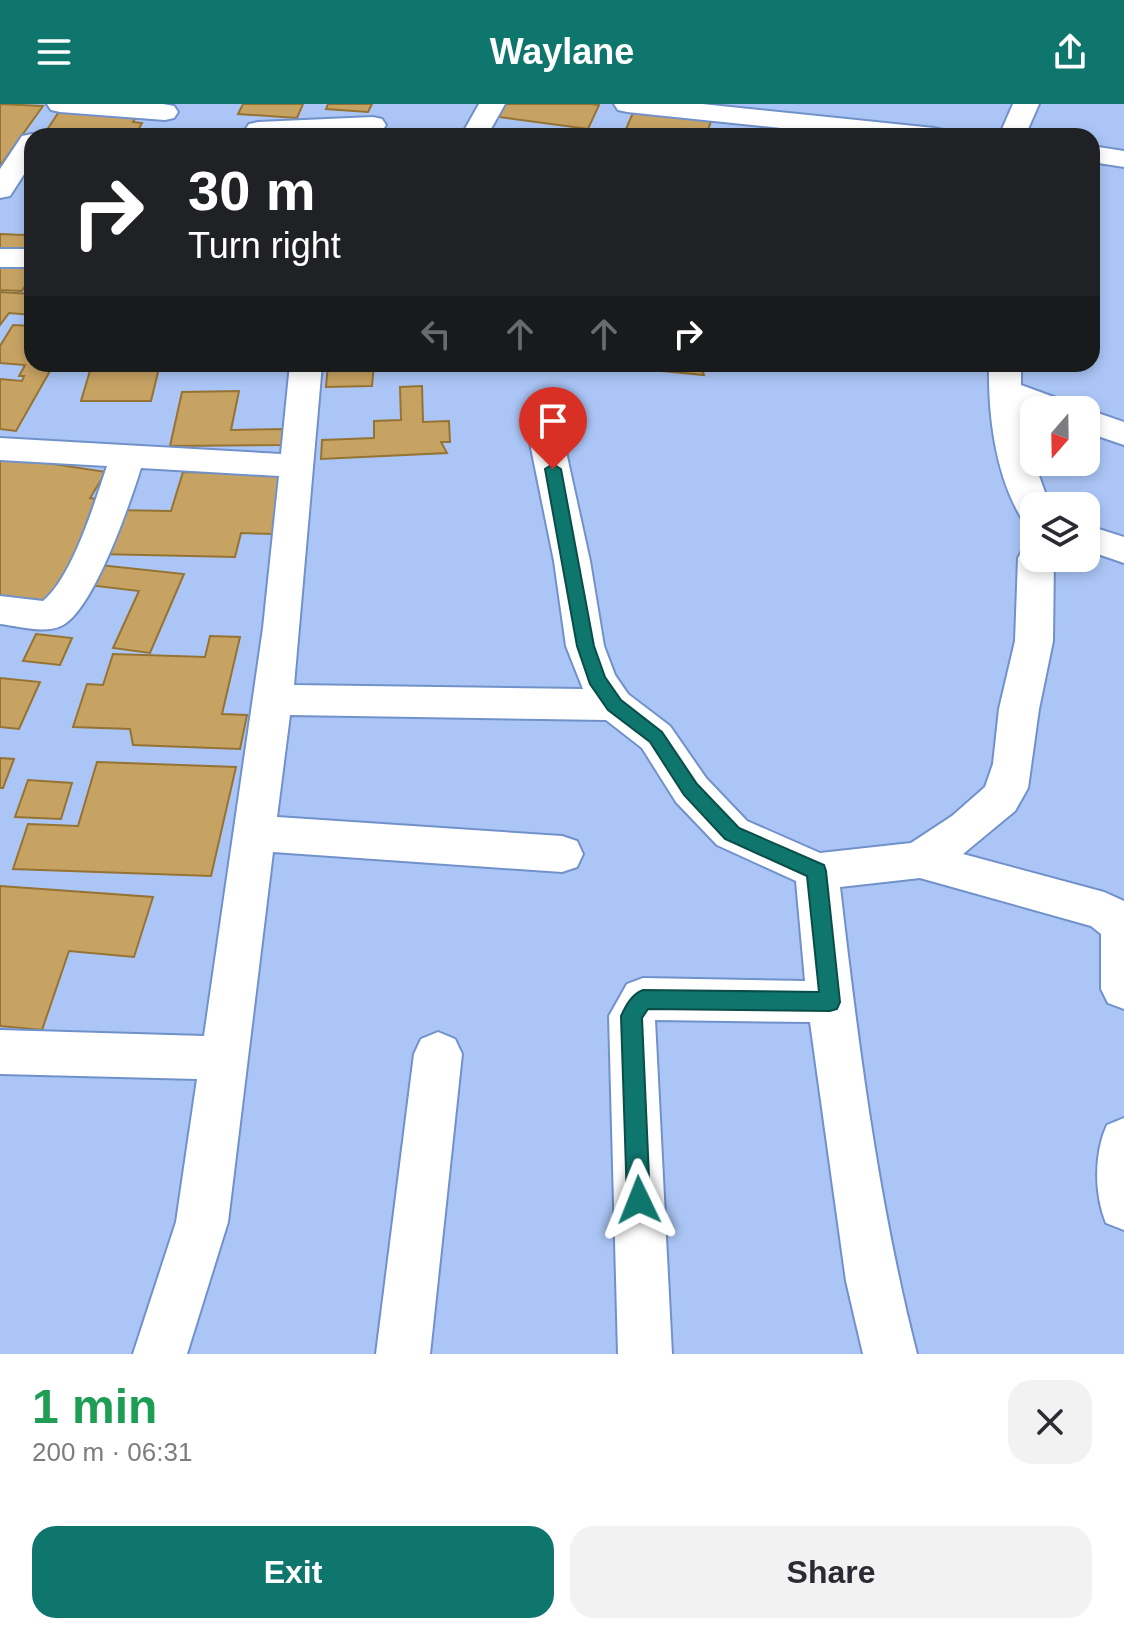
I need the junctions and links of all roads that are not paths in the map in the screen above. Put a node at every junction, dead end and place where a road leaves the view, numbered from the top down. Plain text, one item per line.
1 (58, 104) edge
2 (390, 104) edge
3 (492, 104) edge
4 (1026, 104) edge
5 (167, 108) edge
6 (622, 111) edge
7 (755, 120) edge
8 (42, 128) edge
9 (155, 128) edge
10 (372, 128) edge
11 (478, 128) edge
12 (844, 128) edge
13 (1016, 128) edge
14 (24, 154) edge
15 (1100, 155) edge
16 (1124, 159) edge
17 (0, 190) edge
18 (0, 258) edge
19 (24, 258) edge
20 (305, 372) edge
21 (1004, 377) edge
22 (1035, 396) edge
23 (1100, 425) edge
24 (1124, 434) edge
25 (546, 438) dead end
26 (0, 449) edge
27 (127, 458) junction
28 (296, 466) junction
29 (1027, 492) edge
30 (1100, 542) edge
31 (1124, 550) edge
32 (1036, 572) edge
33 (0, 610) edge
34 (272, 700) junction
35 (614, 705) junction
36 (252, 833) junction
37 (562, 854) dead end
38 (920, 860) junction
39 (817, 871) junction
40 (1124, 925) edge
41 (1124, 989) edge
42 (830, 1002) junction
43 (0, 1052) edge
44 (438, 1054) dead end
45 (223, 1058) junction
46 (1124, 1142) edge
47 (1124, 1205) edge
48 (160, 1354) edge
49 (403, 1354) edge
50 (645, 1354) edge
51 (890, 1354) edge

1 - 5 street
1 - 8 street
2 - 10 street
3 - 11 street
4 - 13 street
5 - 9 street
6 - 7 street
7 - 12 street
14 - 17 street
15 - 16 street
18 - 19 street
20 - 28 street
21 - 22 street
21 - 29 street
23 - 24 street
25 - 35 street
26 - 27 street
27 - 28 street
27 - 33 street
28 - 34 street
30 - 31 street
32 - 38 street
34 - 35 street
34 - 36 street
35 - 39 street
36 - 37 street
36 - 45 street
38 - 39 street
38 - 40 street
39 - 42 street
40 - 41 street
42 - 50 street
42 - 51 street
43 - 45 street
44 - 49 street
45 - 48 street
46 - 47 street

